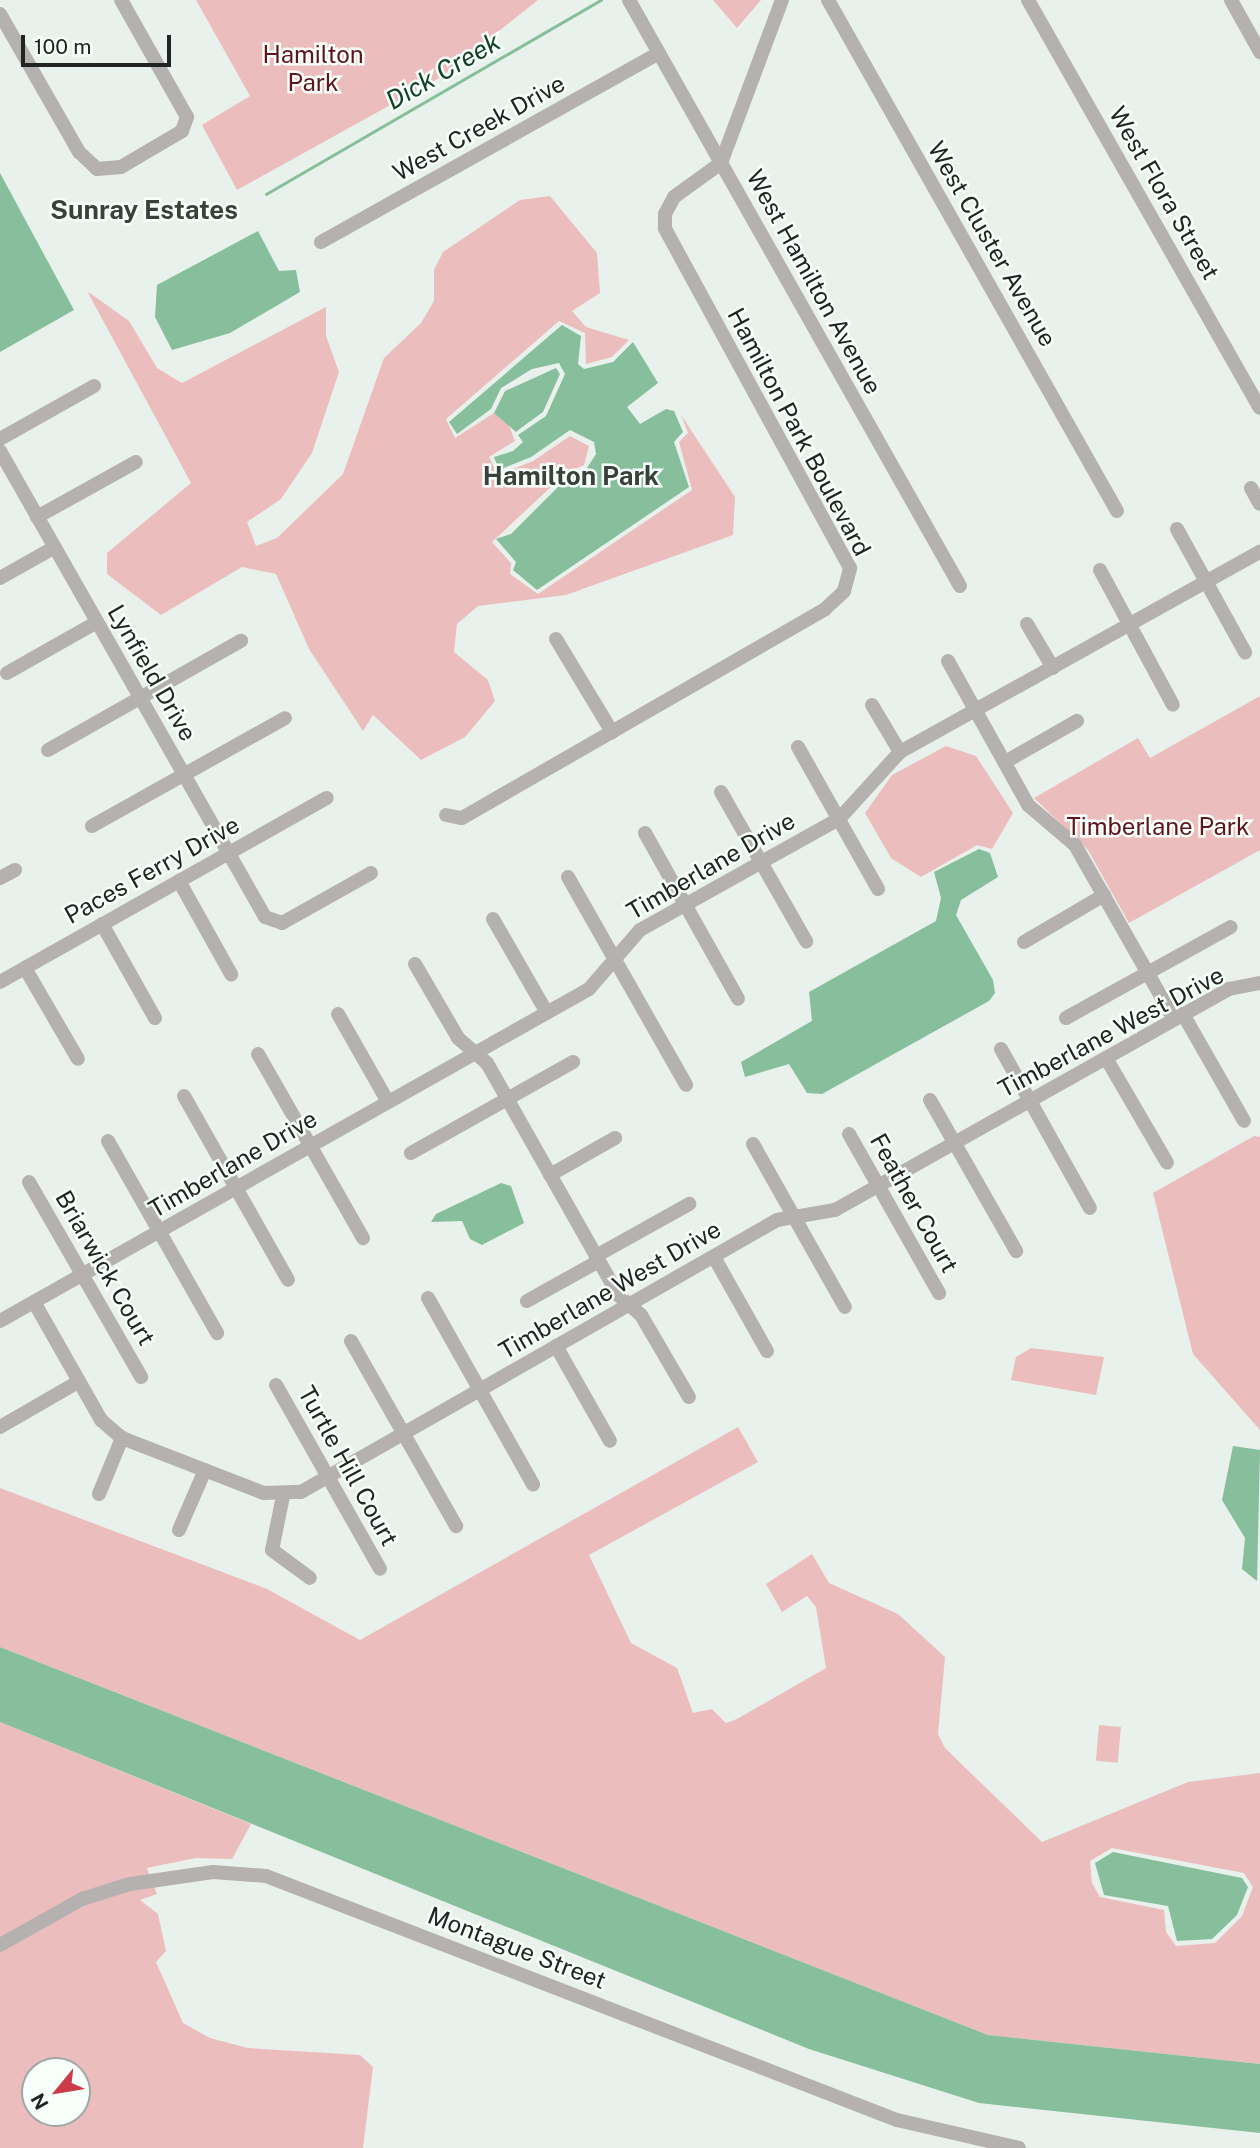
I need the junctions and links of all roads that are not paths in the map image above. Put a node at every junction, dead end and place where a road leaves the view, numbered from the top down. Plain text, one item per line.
1 (121, 0) edge
2 (629, 0) edge
3 (782, 0) edge
4 (828, 0) edge
5 (1028, 0) edge
6 (1231, 0) edge
7 (0, 14) edge
8 (1260, 52) edge
9 (659, 53) junction
10 (721, 163) junction
11 (321, 242) dead end
12 (93, 386) dead end
13 (1260, 408) edge
14 (0, 439) edge
15 (0, 452) edge
16 (136, 462) dead end
17 (5, 473) edge
18 (1251, 488) dead end
19 (1260, 504) edge
20 (1117, 511) dead end
21 (37, 517) junction
22 (1177, 529) dead end
23 (55, 547) junction
24 (1260, 552) edge
25 (1100, 570) dead end
26 (0, 578) edge
27 (1205, 583) junction
28 (960, 586) dead end
29 (97, 622) junction
30 (1027, 624) dead end
31 (1129, 625) junction
32 (556, 639) dead end
33 (241, 641) dead end
34 (1245, 652) dead end
35 (948, 661) dead end
36 (1052, 668) junction
37 (7, 673) dead end
38 (140, 698) junction
39 (872, 705) dead end
40 (1173, 705) dead end
41 (976, 711) junction
42 (285, 718) dead end
43 (1077, 721) dead end
44 (612, 733) junction
45 (797, 747) dead end
46 (48, 750) dead end
47 (900, 752) junction
48 (1005, 762) junction
49 (184, 775) junction
50 (721, 792) dead end
51 (327, 798) dead end
52 (446, 815) dead end
53 (839, 818) junction
54 (92, 826) dead end
55 (645, 833) dead end
56 (229, 853) junction
57 (762, 862) junction
58 (15, 870) dead end
59 (371, 873) dead end
60 (568, 877) dead end
61 (0, 878) edge
62 (179, 881) junction
63 (878, 889) dead end
64 (1104, 895) junction
65 (685, 904) junction
66 (493, 919) dead end
67 (102, 925) junction
68 (1231, 927) dead end
69 (806, 941) dead end
70 (1024, 942) dead end
71 (615, 959) junction
72 (415, 964) dead end
73 (25, 968) junction
74 (1147, 971) junction
75 (231, 974) dead end
76 (0, 982) edge
77 (1260, 983) edge
78 (738, 999) dead end
79 (547, 1013) junction
80 (338, 1014) dead end
81 (1178, 1017) junction
82 (155, 1018) dead end
83 (1066, 1018) dead end
84 (1001, 1049) dead end
85 (258, 1054) dead end
86 (474, 1054) junction
87 (1106, 1058) junction
88 (78, 1059) dead end
89 (573, 1062) dead end
90 (686, 1085) dead end
91 (184, 1096) dead end
92 (507, 1098) junction
93 (930, 1100) dead end
94 (1029, 1101) junction
95 (388, 1102) junction
96 (1244, 1121) dead end
97 (849, 1134) dead end
98 (615, 1138) dead end
99 (108, 1141) dead end
100 (954, 1143) junction
101 (753, 1144) dead end
102 (310, 1146) junction
103 (411, 1153) dead end
104 (1167, 1163) dead end
105 (550, 1175) junction
106 (29, 1182) dead end
107 (879, 1186) junction
108 (236, 1189) junction
109 (689, 1204) dead end
110 (1090, 1208) dead end
111 (793, 1214) junction
112 (160, 1232) junction
113 (363, 1238) dead end
114 (1016, 1251) dead end
115 (714, 1257) junction
116 (598, 1258) junction
117 (83, 1275) junction
118 (288, 1280) dead end
119 (939, 1293) dead end
120 (428, 1298) dead end
121 (527, 1301) dead end
122 (34, 1302) junction
123 (630, 1305) junction
124 (845, 1307) dead end
125 (2, 1315) edge
126 (217, 1334) dead end
127 (351, 1341) dead end
128 (556, 1346) junction
129 (767, 1351) dead end
130 (141, 1377) dead end
131 (78, 1382) junction
132 (276, 1385) dead end
133 (480, 1390) junction
134 (689, 1397) dead end
135 (0, 1427) edge
136 (404, 1434) junction
137 (122, 1438) junction
138 (610, 1441) dead end
139 (205, 1470) junction
140 (328, 1477) junction
141 (533, 1483) dead end
142 (99, 1494) dead end
143 (283, 1496) junction
144 (456, 1526) dead end
145 (179, 1530) dead end
146 (380, 1569) dead end
147 (310, 1578) dead end
148 (0, 1945) edge
149 (1019, 2148) edge

1 - 7 street
2 - 9 street, West Hamilton Avenue
3 - 10 street
4 - 20 street, West Cluster Avenue
5 - 13 street, West Flora Street
6 - 8 street
9 - 10 street, West Hamilton Avenue
9 - 11 street, West Creek Drive
10 - 28 street, West Hamilton Avenue
10 - 44 street, Hamilton Park Boulevard
12 - 14 street
15 - 17 street, Lynfield Drive
16 - 21 street
17 - 21 street, Lynfield Drive
18 - 19 street
21 - 23 street, Lynfield Drive
22 - 27 street
23 - 26 street
23 - 29 street, Lynfield Drive
24 - 27 street, Timberlane Drive
25 - 31 street
27 - 31 street, Timberlane Drive
27 - 34 street
29 - 37 street
29 - 38 street, Lynfield Drive
30 - 36 street
31 - 36 street, Timberlane Drive
31 - 40 street
32 - 44 street
33 - 38 street
35 - 41 street
36 - 41 street, Timberlane Drive
38 - 46 street
38 - 49 street, Lynfield Drive
39 - 47 street
41 - 47 street, Timberlane Drive
41 - 48 street
42 - 49 street
43 - 48 street
44 - 52 street, Hamilton Park Boulevard
45 - 53 street
47 - 53 street, Timberlane Drive
48 - 64 street
49 - 54 street
49 - 56 street, Lynfield Drive
50 - 57 street
51 - 56 street, Paces Ferry Drive
53 - 57 street, Timberlane Drive
53 - 63 street
55 - 65 street
56 - 59 street, Lynfield Drive
56 - 62 street, Paces Ferry Drive
57 - 65 street, Timberlane Drive
57 - 69 street
58 - 61 street
60 - 71 street
62 - 67 street, Paces Ferry Drive
62 - 75 street
64 - 70 street
64 - 74 street
65 - 71 street, Timberlane Drive
65 - 78 street
66 - 79 street
67 - 73 street, Paces Ferry Drive
67 - 82 street
68 - 74 street
71 - 79 street, Timberlane Drive
71 - 90 street
72 - 86 street
73 - 76 street, Paces Ferry Drive
73 - 88 street
74 - 81 street
74 - 83 street
77 - 81 street, Timberlane West Drive
79 - 86 street, Timberlane Drive
80 - 95 street
81 - 87 street, Timberlane West Drive
81 - 96 street
84 - 94 street
85 - 102 street
86 - 92 street
86 - 95 street, Timberlane Drive
87 - 94 street, Timberlane West Drive
87 - 104 street
89 - 92 street
91 - 108 street
92 - 103 street
92 - 105 street
93 - 100 street
94 - 100 street, Timberlane West Drive
94 - 110 street
95 - 102 street, Timberlane Drive
97 - 107 street, Feather Court
98 - 105 street
99 - 112 street
100 - 107 street, Timberlane West Drive
100 - 114 street
101 - 111 street
102 - 108 street, Timberlane Drive
102 - 113 street
105 - 116 street
106 - 117 street, Briarwick Court
107 - 111 street, Timberlane West Drive
107 - 119 street, Feather Court
108 - 112 street, Timberlane Drive
108 - 118 street
109 - 116 street
111 - 115 street, Timberlane West Drive
111 - 124 street
112 - 117 street, Timberlane Drive
112 - 126 street
115 - 123 street, Timberlane West Drive
115 - 129 street
116 - 121 street
116 - 123 street
117 - 122 street, Timberlane Drive
117 - 130 street, Briarwick Court
120 - 133 street
122 - 125 street, Timberlane Drive
122 - 131 street
123 - 128 street, Timberlane West Drive
123 - 134 street
127 - 136 street
128 - 133 street, Timberlane West Drive
128 - 138 street
131 - 135 street
131 - 137 street
132 - 140 street, Turtle Hill Court
133 - 136 street, Timberlane West Drive
133 - 141 street
136 - 140 street, Timberlane West Drive
136 - 144 street
137 - 139 street
137 - 142 street
139 - 143 street
139 - 145 street
140 - 143 street, Timberlane West Drive
140 - 146 street, Turtle Hill Court
143 - 147 street
148 - 149 street, Montague Street

